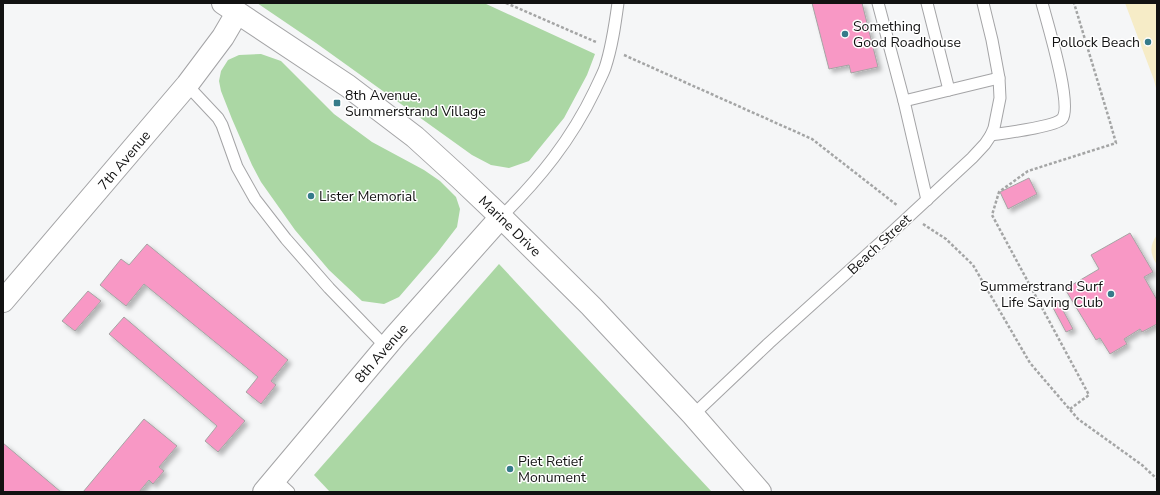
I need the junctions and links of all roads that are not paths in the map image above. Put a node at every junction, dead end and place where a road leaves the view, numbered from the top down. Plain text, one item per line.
1 (618, 3) edge
2 (878, 3) edge
3 (927, 3) edge
4 (983, 3) edge
5 (1042, 3) edge
6 (230, 8) edge
7 (998, 78) junction
8 (187, 85) junction
9 (949, 90) junction
10 (904, 101) junction
11 (991, 135) junction
12 (927, 200) junction
13 (501, 217) junction
14 (3, 302) edge
15 (386, 347) junction
16 (693, 415) junction
17 (276, 488) edge
18 (760, 492) edge

1 - 13 lane
2 - 10 lane
3 - 9 lane
4 - 7 lane, Beach Street
5 - 11 lane
6 - 8 street, 7th Avenue
6 - 13 street, Marine Drive
7 - 9 lane
7 - 11 lane, Beach Street
8 - 14 street, 7th Avenue
8 - 15 lane
9 - 10 lane
10 - 12 lane
11 - 12 lane, Beach Street
12 - 16 lane, Beach Street
13 - 15 street, 8th Avenue
13 - 16 street, Marine Drive
15 - 17 street, 8th Avenue
16 - 18 street, Marine Drive

